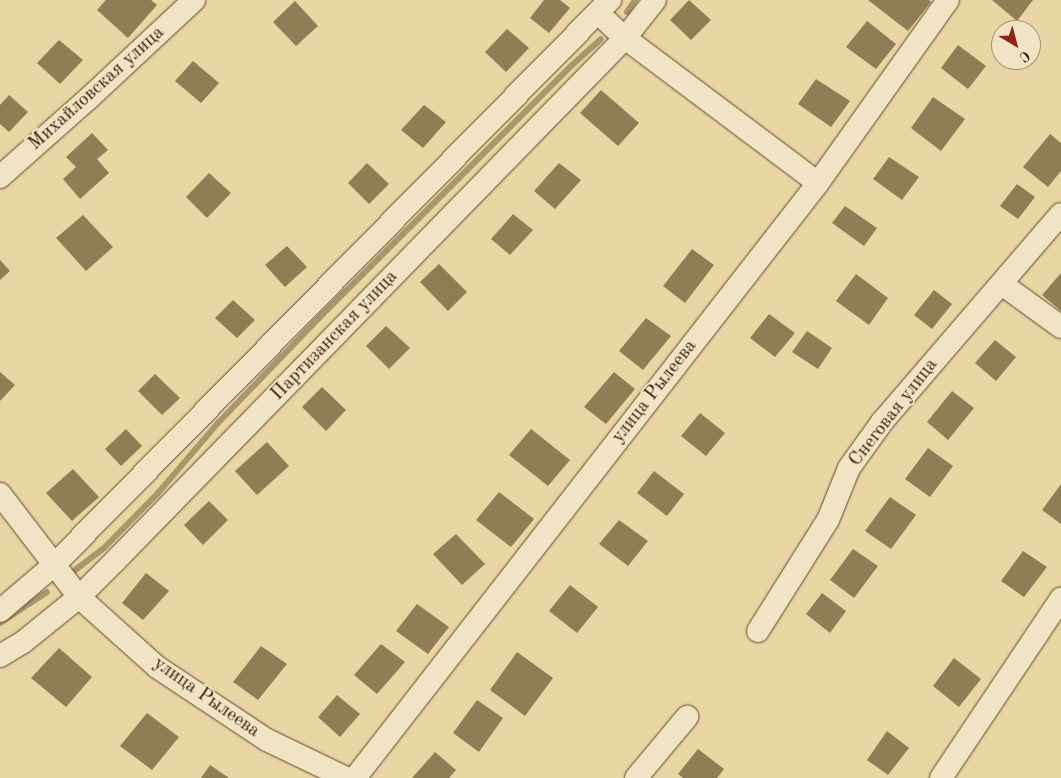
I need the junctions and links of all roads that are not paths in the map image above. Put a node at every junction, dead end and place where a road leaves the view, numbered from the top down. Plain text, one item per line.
1 (194, 0) edge
2 (655, 0) edge
3 (948, 0) edge
4 (603, 5) edge
5 (625, 38) junction
6 (0, 177) edge
7 (818, 182) junction
8 (1061, 214) edge
9 (1002, 284) junction
10 (1061, 327) edge
11 (0, 494) edge
12 (54, 565) junction
13 (79, 597) junction
14 (1061, 599) edge
15 (0, 611) edge
16 (758, 631) dead end
17 (0, 656) edge
18 (687, 717) dead end
19 (346, 778) edge
20 (355, 778) edge
21 (636, 778) edge
22 (941, 778) edge

1 - 6 street, Михайловская улица
2 - 5 street, Партизанская улица
3 - 7 street, улица Рылеева
4 - 5 street
4 - 12 street, Партизанская улица
5 - 7 street
5 - 13 street, Партизанская улица
7 - 20 street, улица Рылеева
8 - 9 street, Снеговая улица
9 - 10 street
9 - 16 street, Снеговая улица
11 - 12 street, улица Рылеева
12 - 13 street, улица Рылеева
12 - 15 street, Партизанская улица
13 - 17 street, Партизанская улица
13 - 19 street, улица Рылеева
14 - 22 street
18 - 21 street

